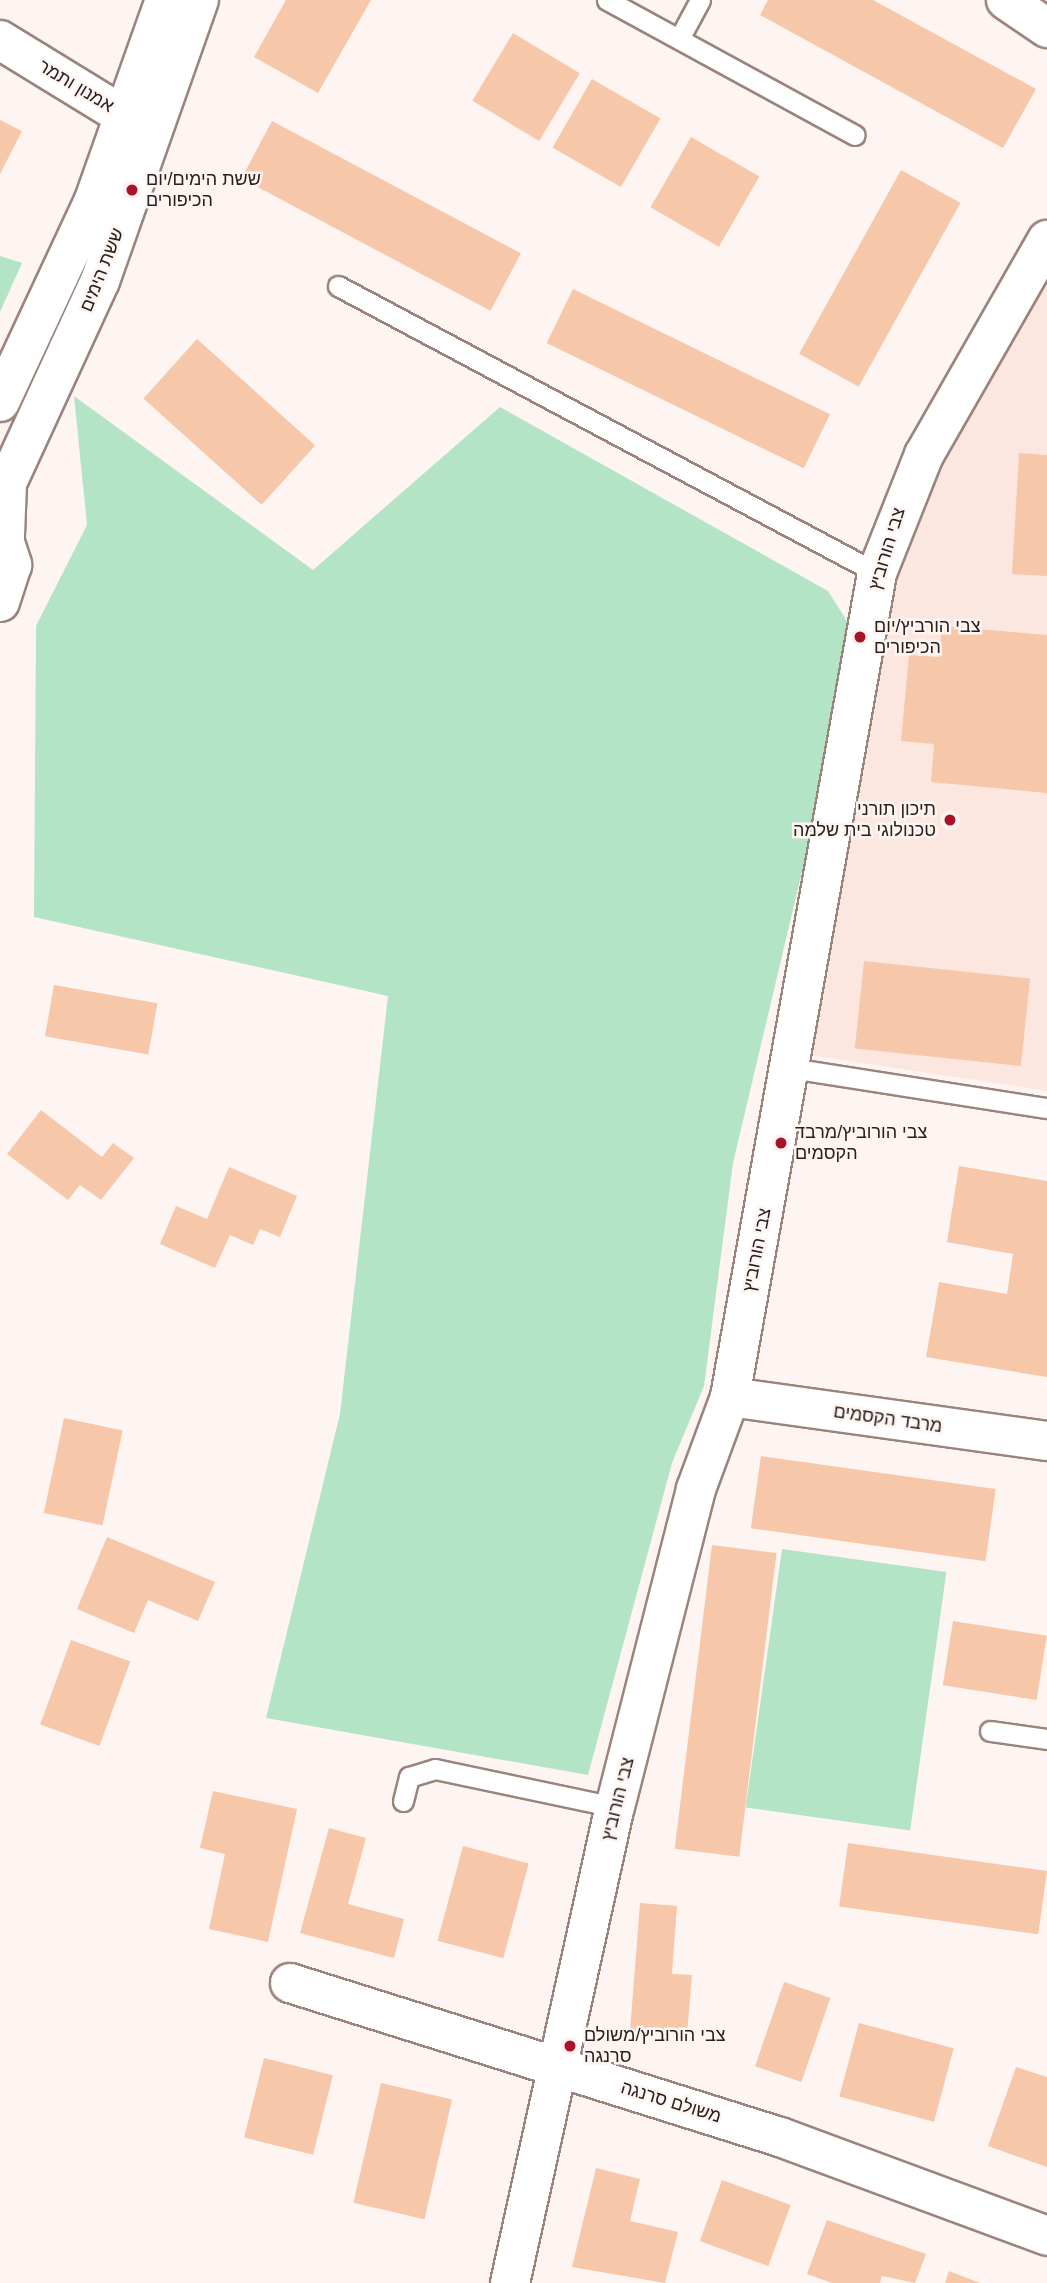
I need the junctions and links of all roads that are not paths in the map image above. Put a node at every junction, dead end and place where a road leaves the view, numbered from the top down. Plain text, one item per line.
1 (165, 0) edge
2 (199, 0) edge
3 (607, 0) edge
4 (700, 0) edge
5 (1006, 0) edge
6 (1047, 28) edge
7 (679, 39) junction
8 (0, 40) edge
9 (138, 125) junction
10 (855, 135) dead end
11 (1047, 240) edge
12 (338, 286) dead end
13 (0, 402) edge
14 (2, 531) edge
15 (877, 573) junction
16 (0, 602) edge
17 (791, 1068) junction
18 (1047, 1108) edge
19 (730, 1397) junction
20 (1047, 1441) edge
21 (990, 1731) dead end
22 (1047, 1739) edge
23 (403, 1801) dead end
24 (615, 1807) junction
25 (290, 1983) dead end
26 (558, 2067) junction
27 (1047, 2236) edge
28 (510, 2283) edge

1 - 9 street, ששת הימים
2 - 9 street, ששת הימים
3 - 7 lane
4 - 7 lane
5 - 6 street
7 - 10 lane
8 - 9 street, אמנון ותמר
9 - 13 street, ששת הימים
9 - 14 street, ששת הימים
11 - 15 street, צבי הורוביץ
12 - 15 lane
14 - 16 street, ששת הימים
15 - 17 street, צבי הורוביץ
17 - 18 lane
17 - 19 street, צבי הורוביץ
19 - 20 street, מרבד הקסמים
19 - 24 street, צבי הורוביץ
21 - 22 lane
23 - 24 lane
24 - 26 street, צבי הורוביץ
25 - 26 street, משולם סרנגה
26 - 27 street, משולם סרנגה
26 - 28 street, צבי הורוביץ

